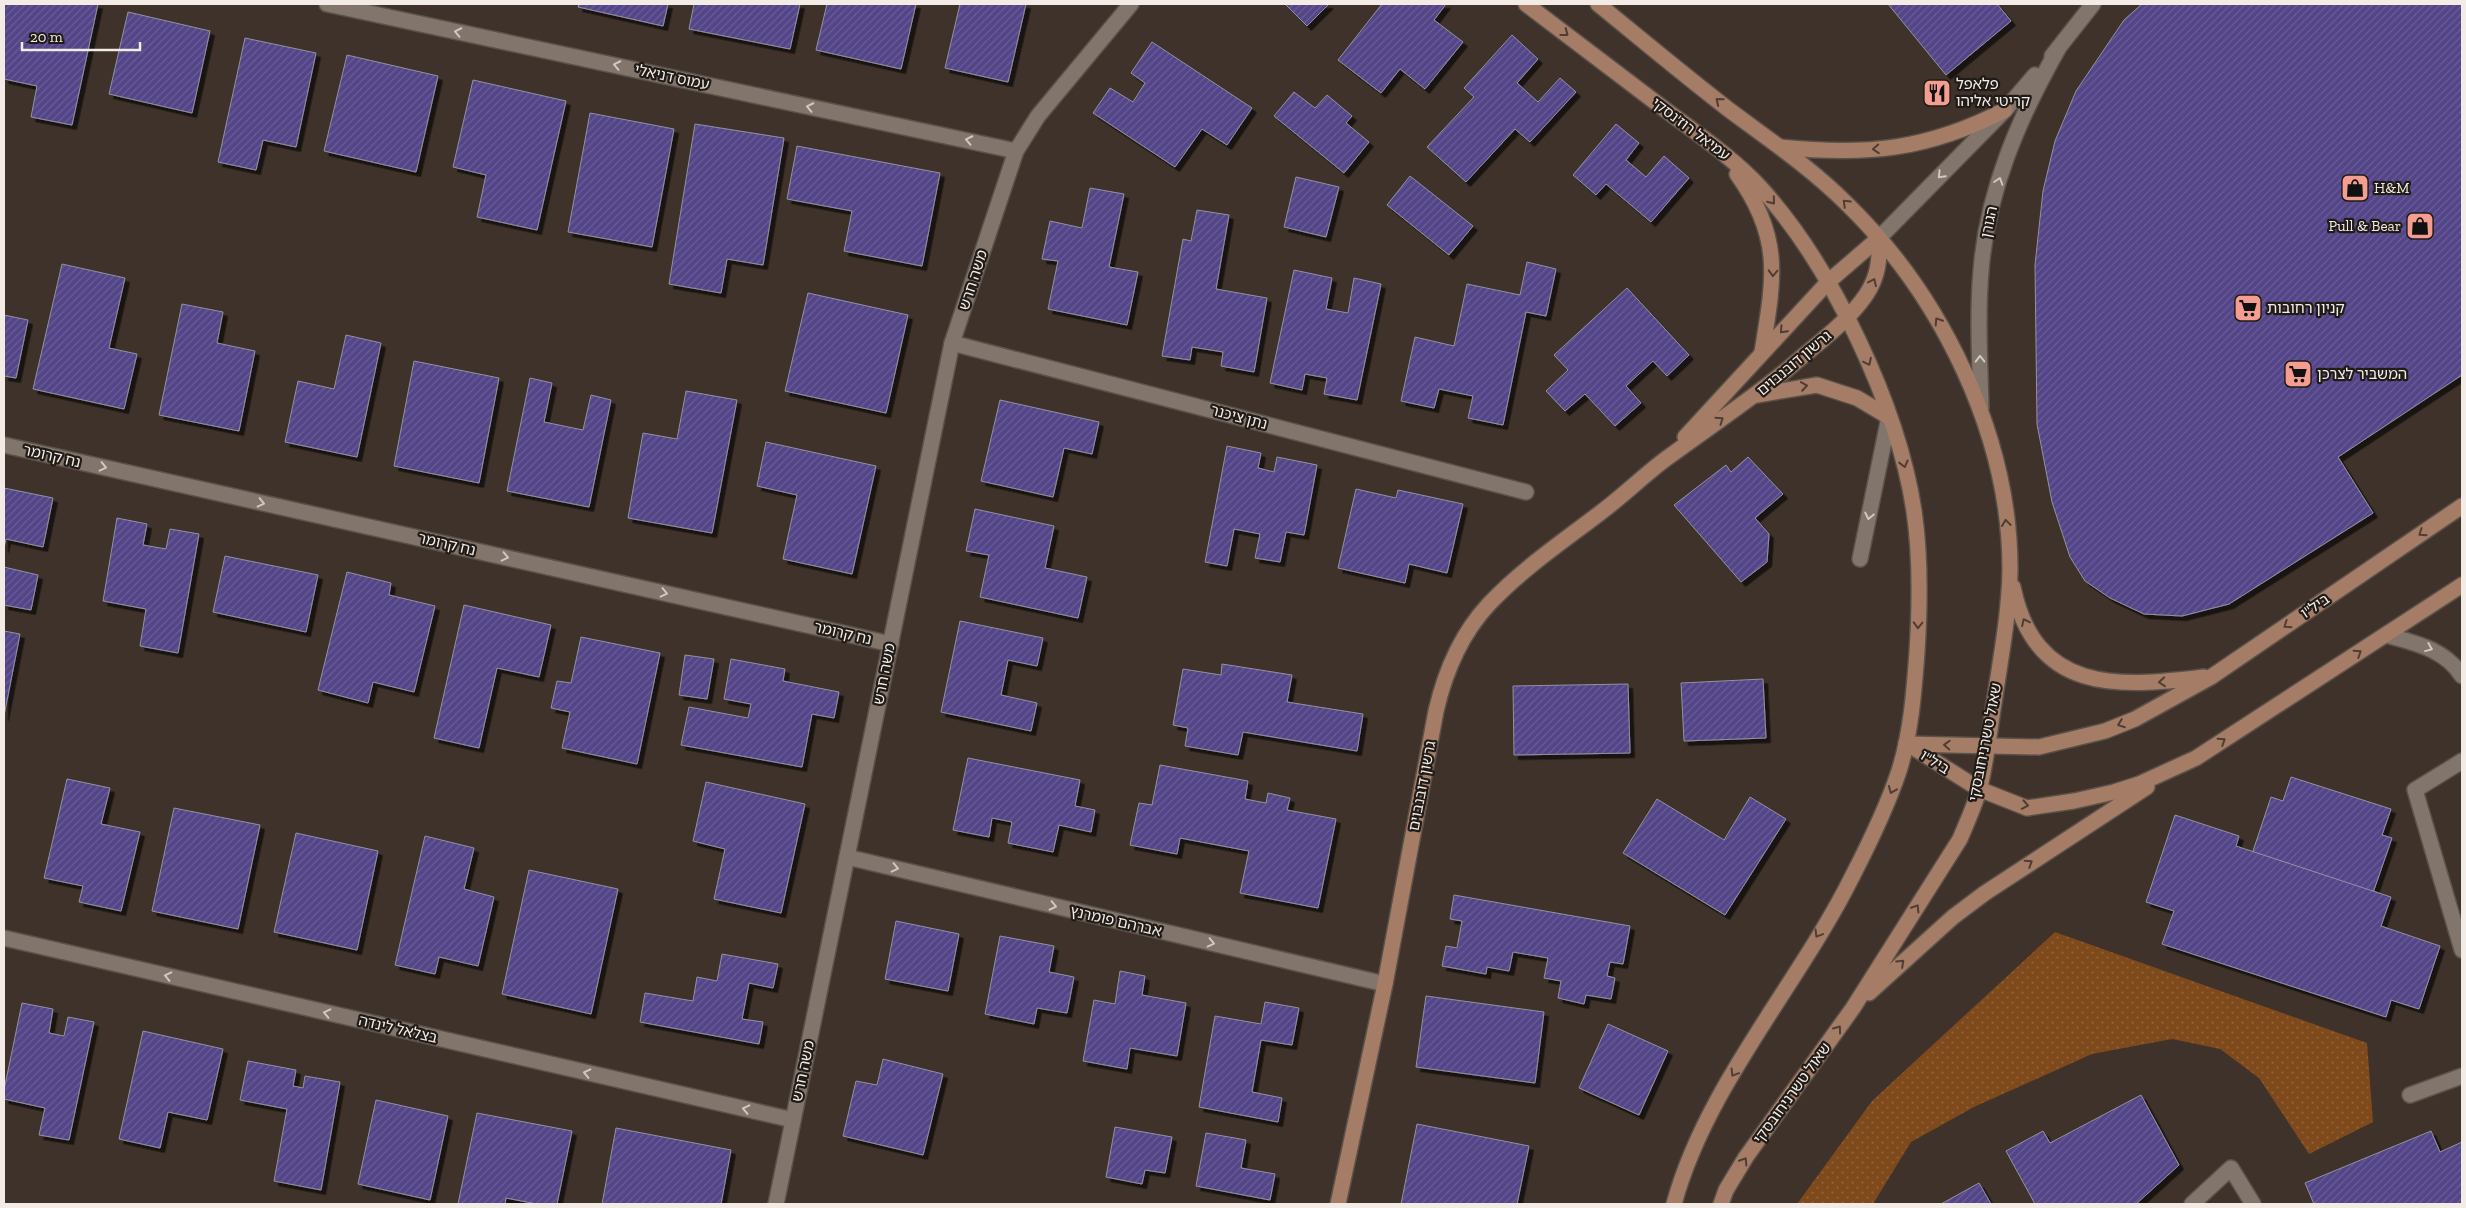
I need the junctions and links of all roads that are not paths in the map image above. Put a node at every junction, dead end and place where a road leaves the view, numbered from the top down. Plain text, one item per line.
1 (327, 4) edge
2 (1131, 4) edge
3 (1526, 4) edge
4 (1598, 4) edge
5 (2093, 4) edge
6 (2058, 49) junction
7 (2005, 110) junction
8 (1780, 147) junction
9 (1016, 151) junction
10 (1720, 151) junction
11 (1879, 238) junction
12 (1828, 282) junction
13 (1847, 319) junction
14 (952, 343) junction
15 (1762, 352) junction
16 (1756, 395) junction
17 (1981, 408) junction
18 (1889, 417) junction
19 (4, 445) edge
20 (1666, 459) junction
21 (1526, 492) dead end
22 (2462, 506) edge
23 (1860, 559) dead end
24 (2010, 572) junction
25 (2462, 585) edge
26 (2386, 635) junction
27 (891, 644) junction
28 (2462, 676) edge
29 (2211, 677) junction
30 (1906, 744) junction
31 (1987, 747) junction
32 (2462, 761) edge
33 (2180, 766) junction
34 (1979, 789) junction
35 (848, 857) junction
36 (4, 938) edge
37 (2462, 950) edge
38 (1385, 984) junction
39 (1853, 1008) junction
40 (2462, 1076) edge
41 (2410, 1095) dead end
42 (793, 1120) junction
43 (776, 1204) edge
44 (1338, 1204) edge
45 (1674, 1204) edge
46 (1721, 1204) edge
47 (2192, 1204) edge
48 (2253, 1204) edge

9 -> 1 street, עמוס דניאלי
2 - 9 street, משה חרש
3 -> 10 street, עמיאל רוז'נסקי
8 -> 4 street
5 - 6 street, הגורן
6 - 7 street, הגורן
17 -> 6 street, הגורן
7 -> 8 street
7 -> 11 street, הגורן
11 -> 8 street
9 - 14 street, משה חרש
10 -> 12 street, עמיאל רוז'נסקי
10 -> 15 street
11 - 12 street, הגורן
13 -> 11 street, גרשון דובנבוים
17 -> 11 street, שאול טשרניחובסקי
12 - 13 street
12 -> 15 street, גרשון דובנבוים
13 - 16 street, גרשון דובנבוים
13 -> 18 street
14 - 21 street, נתן ציכנר
14 - 27 street, משה חרש
15 - 20 street, גרשון דובנבוים
16 -> 18 street
20 -> 16 street, גרשון דובנבוים
24 -> 17 street, שאול טשרניחובסקי
18 -> 23 street
18 -> 30 street
19 -> 27 street, נח קרומר
20 - 38 street, גרשון דובנבוים
22 -> 29 street, ביל"ו
29 -> 24 street
24 - 31 street, שאול טשרניחובסקי
25 - 26 street, ביל"ו
26 -> 28 street
33 -> 26 street, ביל"ו
27 - 35 street, משה חרש
29 -> 31 street, ביל"ו
31 -> 30 street, ביל"ו
30 - 34 street, ביל"ו
30 -> 45 street
31 - 34 street, שאול טשרניחובסקי
32 - 37 street
34 -> 33 street, ביל"ו
39 -> 33 street
39 -> 34 street, שאול טשרניחובסקי
35 -> 38 street, אברהם פומרנץ
35 - 42 street, משה חרש
42 -> 36 street, בצלאל לינדה
38 - 44 street, גרשון דובנבוים
46 -> 39 street, שאול טשרניחובסקי
40 - 41 street
42 - 43 street, משה חרש
47 - 48 street

